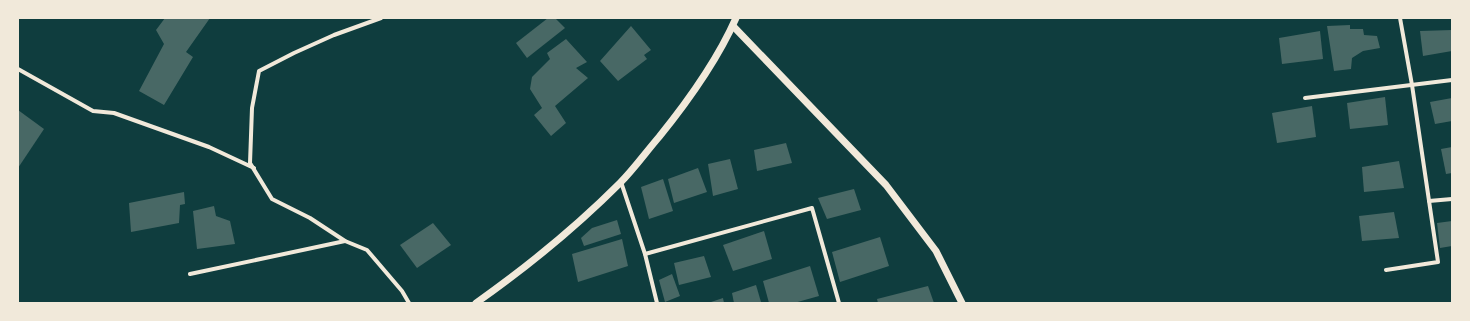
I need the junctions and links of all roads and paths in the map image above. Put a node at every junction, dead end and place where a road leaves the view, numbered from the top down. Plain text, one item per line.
1 (381, 18) edge
2 (736, 18) edge
3 (1400, 18) edge
4 (733, 26) junction
5 (18, 69) edge
6 (1452, 80) edge
7 (1412, 85) junction
8 (1305, 98) dead end
9 (254, 169) junction
10 (621, 182) junction
11 (1452, 198) edge
12 (1429, 201) junction
13 (345, 242) junction
14 (645, 254) junction
15 (1386, 270) dead end
16 (190, 274) dead end
17 (409, 303) edge
18 (476, 303) edge
19 (657, 303) edge
20 (839, 303) edge
21 (962, 303) edge

1 - 9 street
2 - 4 street
3 - 7 street
4 - 10 street
4 - 21 street
5 - 9 street
6 - 7 street
7 - 8 street
7 - 12 street
9 - 13 street
10 - 14 street
10 - 18 street
11 - 12 street
12 - 15 street
13 - 16 street
13 - 17 street
14 - 19 street
14 - 20 street

